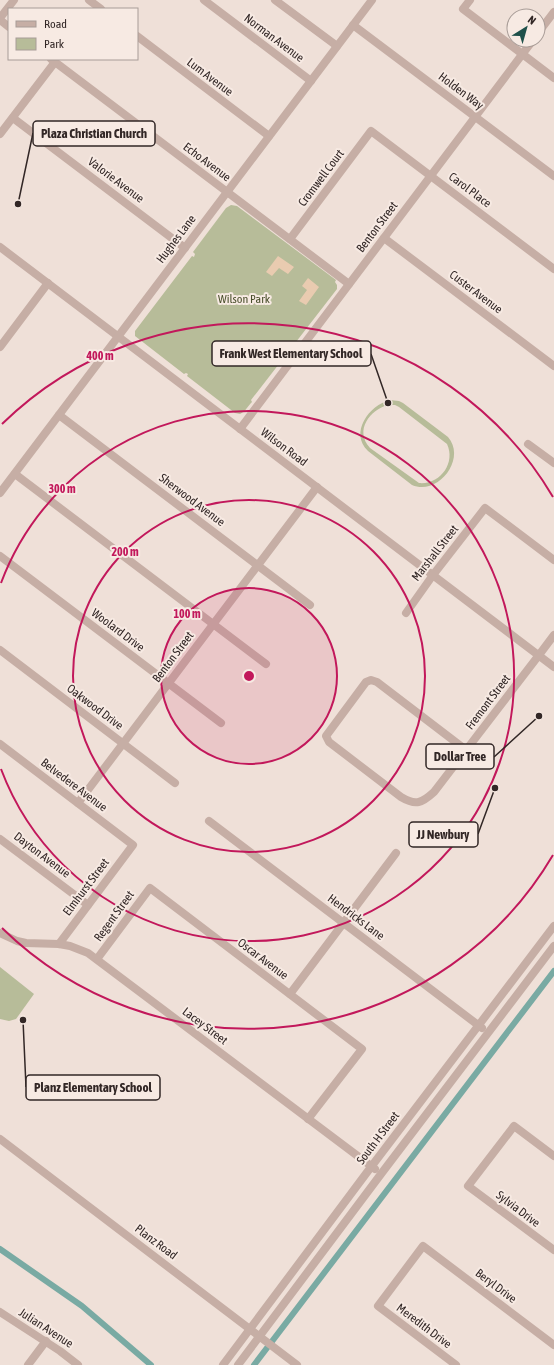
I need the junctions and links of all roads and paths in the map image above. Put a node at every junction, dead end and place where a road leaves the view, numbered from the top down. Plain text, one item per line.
1 (89, 0) edge
2 (204, 0) edge
3 (275, 0) edge
4 (372, 0) edge
5 (470, 0) edge
6 (8, 8) edge
7 (100, 8) edge
8 (554, 12) edge
9 (0, 19) edge
10 (546, 22) edge
11 (353, 25) junction
12 (8, 26) edge
13 (138, 37) edge
14 (337, 46) junction
15 (527, 48) edge
16 (522, 54) junction
17 (53, 60) edge
18 (554, 78) edge
19 (311, 81) junction
20 (475, 116) junction
21 (13, 118) junction
22 (371, 131) joint
23 (0, 134) edge
24 (269, 136) junction
25 (431, 176) junction
26 (554, 176) edge
27 (227, 192) junction
28 (384, 238) junction
29 (290, 239) junction
30 (0, 247) edge
31 (185, 248) junction
32 (554, 269) edge
33 (48, 284) junction
34 (349, 284) junction
35 (118, 337) junction
36 (0, 347) edge
37 (554, 366) edge
38 (59, 415) junction
39 (240, 429) junction
40 (528, 444) dead end
41 (554, 463) edge
42 (15, 474) junction
43 (317, 487) junction
44 (0, 493) edge
45 (0, 556) edge
46 (554, 560) edge
47 (258, 565) junction
48 (433, 575) junction
49 (310, 605) dead end
50 (406, 613) dead end
51 (213, 624) junction
52 (554, 635) edge
53 (0, 650) edge
54 (539, 655) junction
55 (266, 664) dead end
56 (554, 666) edge
57 (168, 683) junction
58 (221, 723) dead end
59 (123, 743) junction
60 (0, 744) edge
61 (466, 750) junction
62 (176, 783) dead end
63 (78, 803) junction
64 (209, 821) dead end
65 (0, 839) edge
66 (133, 845) joint
67 (396, 853) dead end
68 (150, 888) joint
69 (88, 905) junction
70 (344, 923) junction
71 (554, 926) edge
72 (0, 933) edge
73 (59, 944) junction
74 (554, 946) edge
75 (97, 959) junction
76 (290, 994) junction
77 (479, 1025) junction
78 (488, 1033) junction
79 (308, 1119) junction
80 (0, 1139) edge
81 (554, 1156) edge
82 (372, 1166) junction
83 (381, 1174) junction
84 (554, 1250) edge
85 (378, 1306) joint
86 (0, 1312) edge
87 (250, 1329) junction
88 (259, 1336) junction
89 (46, 1341) junction
90 (554, 1345) edge
91 (28, 1365) edge
92 (78, 1365) edge
93 (223, 1365) edge
94 (238, 1365) edge
95 (297, 1365) edge
96 (456, 1365) edge

1 - 7 street
2 - 19 street, Norman Avenue
3 - 14 street
4 - 11 street, Hughes Lane
5 - 16 street
6 - 9 street
8 - 10 street
9 - 12 street
11 - 14 street, Hughes Lane
11 - 20 street, Holden Way
13 - 24 street, Lum Avenue
14 - 19 street, Hughes Lane
15 - 16 street, Benton Street
16 - 18 street
16 - 20 street, Benton Street
17 - 21 street
17 - 27 street, Echo Avenue
19 - 24 street, Hughes Lane
20 - 25 street, Benton Street
20 - 26 street, Holden Way
21 - 23 street
21 - 31 street, Valorie Avenue
22 - 25 street, Carol Place
22 - 29 street, Cromwell Court
24 - 27 street, Hughes Lane
25 - 28 street, Benton Street
25 - 32 street, Carol Place
27 - 29 street, Echo Avenue
27 - 31 street, Hughes Lane
28 - 34 street, Benton Street
28 - 37 street, Custer Avenue
29 - 34 street, Echo Avenue
30 - 33 street, Wilson Road
31 - 35 street, Hughes Lane
33 - 35 street, Wilson Road
33 - 36 street
34 - 39 street, Benton Street
35 - 38 street, Hughes Lane
35 - 39 street, Wilson Road
38 - 42 street, Hughes Lane
38 - 47 street, Sherwood Avenue
39 - 43 street, Wilson Road
40 - 41 street
42 - 44 street, Hughes Lane
42 - 51 street
43 - 47 street, Benton Street
43 - 48 street, Wilson Road
45 - 57 street, Woolard Drive
46 - 48 street, Marshall Street
47 - 49 street, Sherwood Avenue
47 - 51 street, Benton Street
48 - 50 street, Marshall Street
48 - 54 street, Wilson Road
51 - 55 street
51 - 57 street, Benton Street
52 - 54 street, Fremont Street
53 - 59 street, Oakwood Drive
54 - 56 street, Wilson Road
54 - 61 street, Fremont Street
57 - 58 street, Woolard Drive
57 - 59 street, Benton Street
59 - 62 street, Oakwood Drive
59 - 63 street, Benton Street
60 - 63 street, Belvedere Avenue
61 - 61 street, Fremont Street
63 - 66 street, Belvedere Avenue
64 - 70 street, Hendricks Lane
65 - 69 street, Dayton Avenue
66 - 69 street, Elmhurst Street
67 - 70 street
68 - 75 street, Regent Street
68 - 76 street, Oscar Avenue
69 - 73 street, Elmhurst Street
70 - 76 street
70 - 77 street, Hendricks Lane
71 - 77 street, South H Street
72 - 73 street, Lacey Street
73 - 75 street, Lacey Street
74 - 78 street, South H Street
75 - 79 street, Lacey Street
76 - 79 street, Oscar Avenue
77 - 78 street, Hendricks Lane
77 - 82 street, South H Street
78 - 83 street, South H Street
79 - 82 street, Lacey Street
80 - 87 street, Planz Road
81 - 84 street, Sylvia Drive
82 - 83 street, Lacey Street
82 - 87 street, South H Street
83 - 88 street, South H Street
85 - 90 street, Beryl Drive
85 - 96 street, Meredith Drive
86 - 89 street, Julian Avenue
87 - 88 street, Planz Road
87 - 93 street, South H Street
88 - 94 street, South H Street
88 - 95 street, Planz Road
89 - 91 street
89 - 92 street, Julian Avenue

